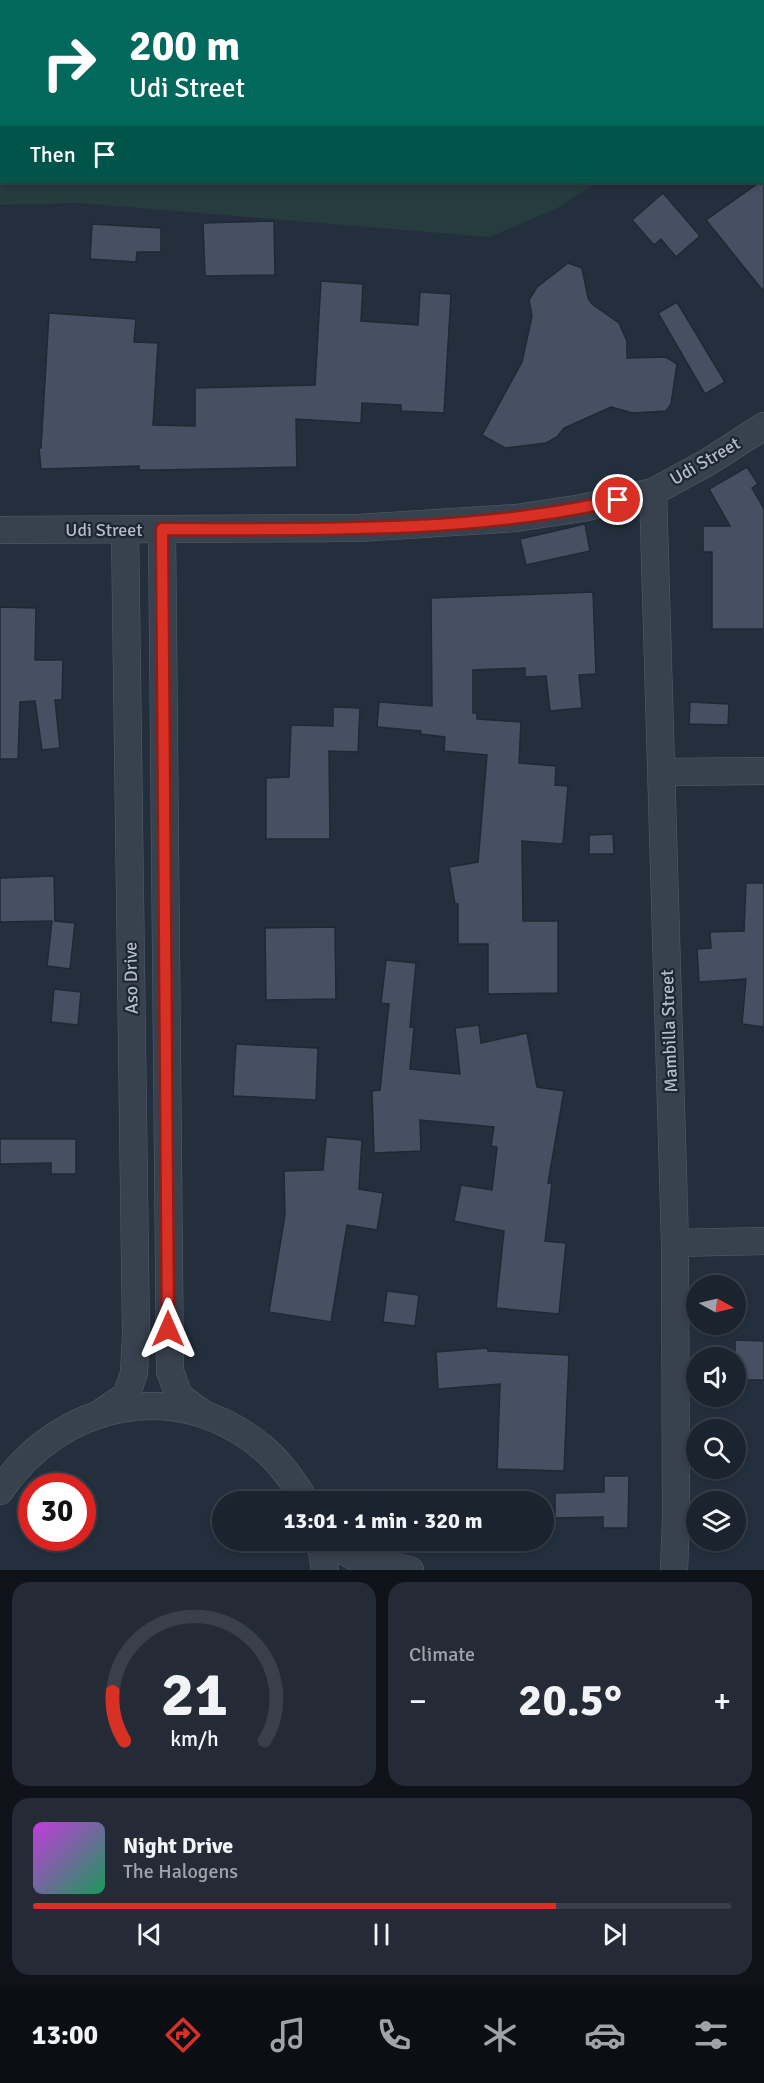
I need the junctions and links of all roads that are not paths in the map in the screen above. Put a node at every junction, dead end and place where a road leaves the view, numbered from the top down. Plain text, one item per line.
1 (764, 426) edge
2 (653, 492) junction
3 (125, 529) junction
4 (162, 529) junction
5 (0, 530) edge
6 (764, 771) edge
7 (662, 772) junction
8 (764, 1242) edge
9 (675, 1244) junction
10 (102, 1412) junction
11 (202, 1413) junction
12 (0, 1491) edge
13 (299, 1491) edge
14 (323, 1551) edge
15 (343, 1551) edge
16 (325, 1570) edge
17 (410, 1570) edge
18 (674, 1570) edge

1 - 2 street, Udi Street
2 - 4 street, Udi Street
2 - 7 street, Mambilla Street
3 - 4 street, Udi Street
3 - 5 street, Udi Street
3 - 10 street, Aso Drive
4 - 11 street, Aso Drive
6 - 7 street
7 - 9 street, Mambilla Street
8 - 9 street
9 - 18 street, Mambilla Street
10 - 11 street
10 - 12 street
11 - 13 street
14 - 16 street
15 - 17 street

